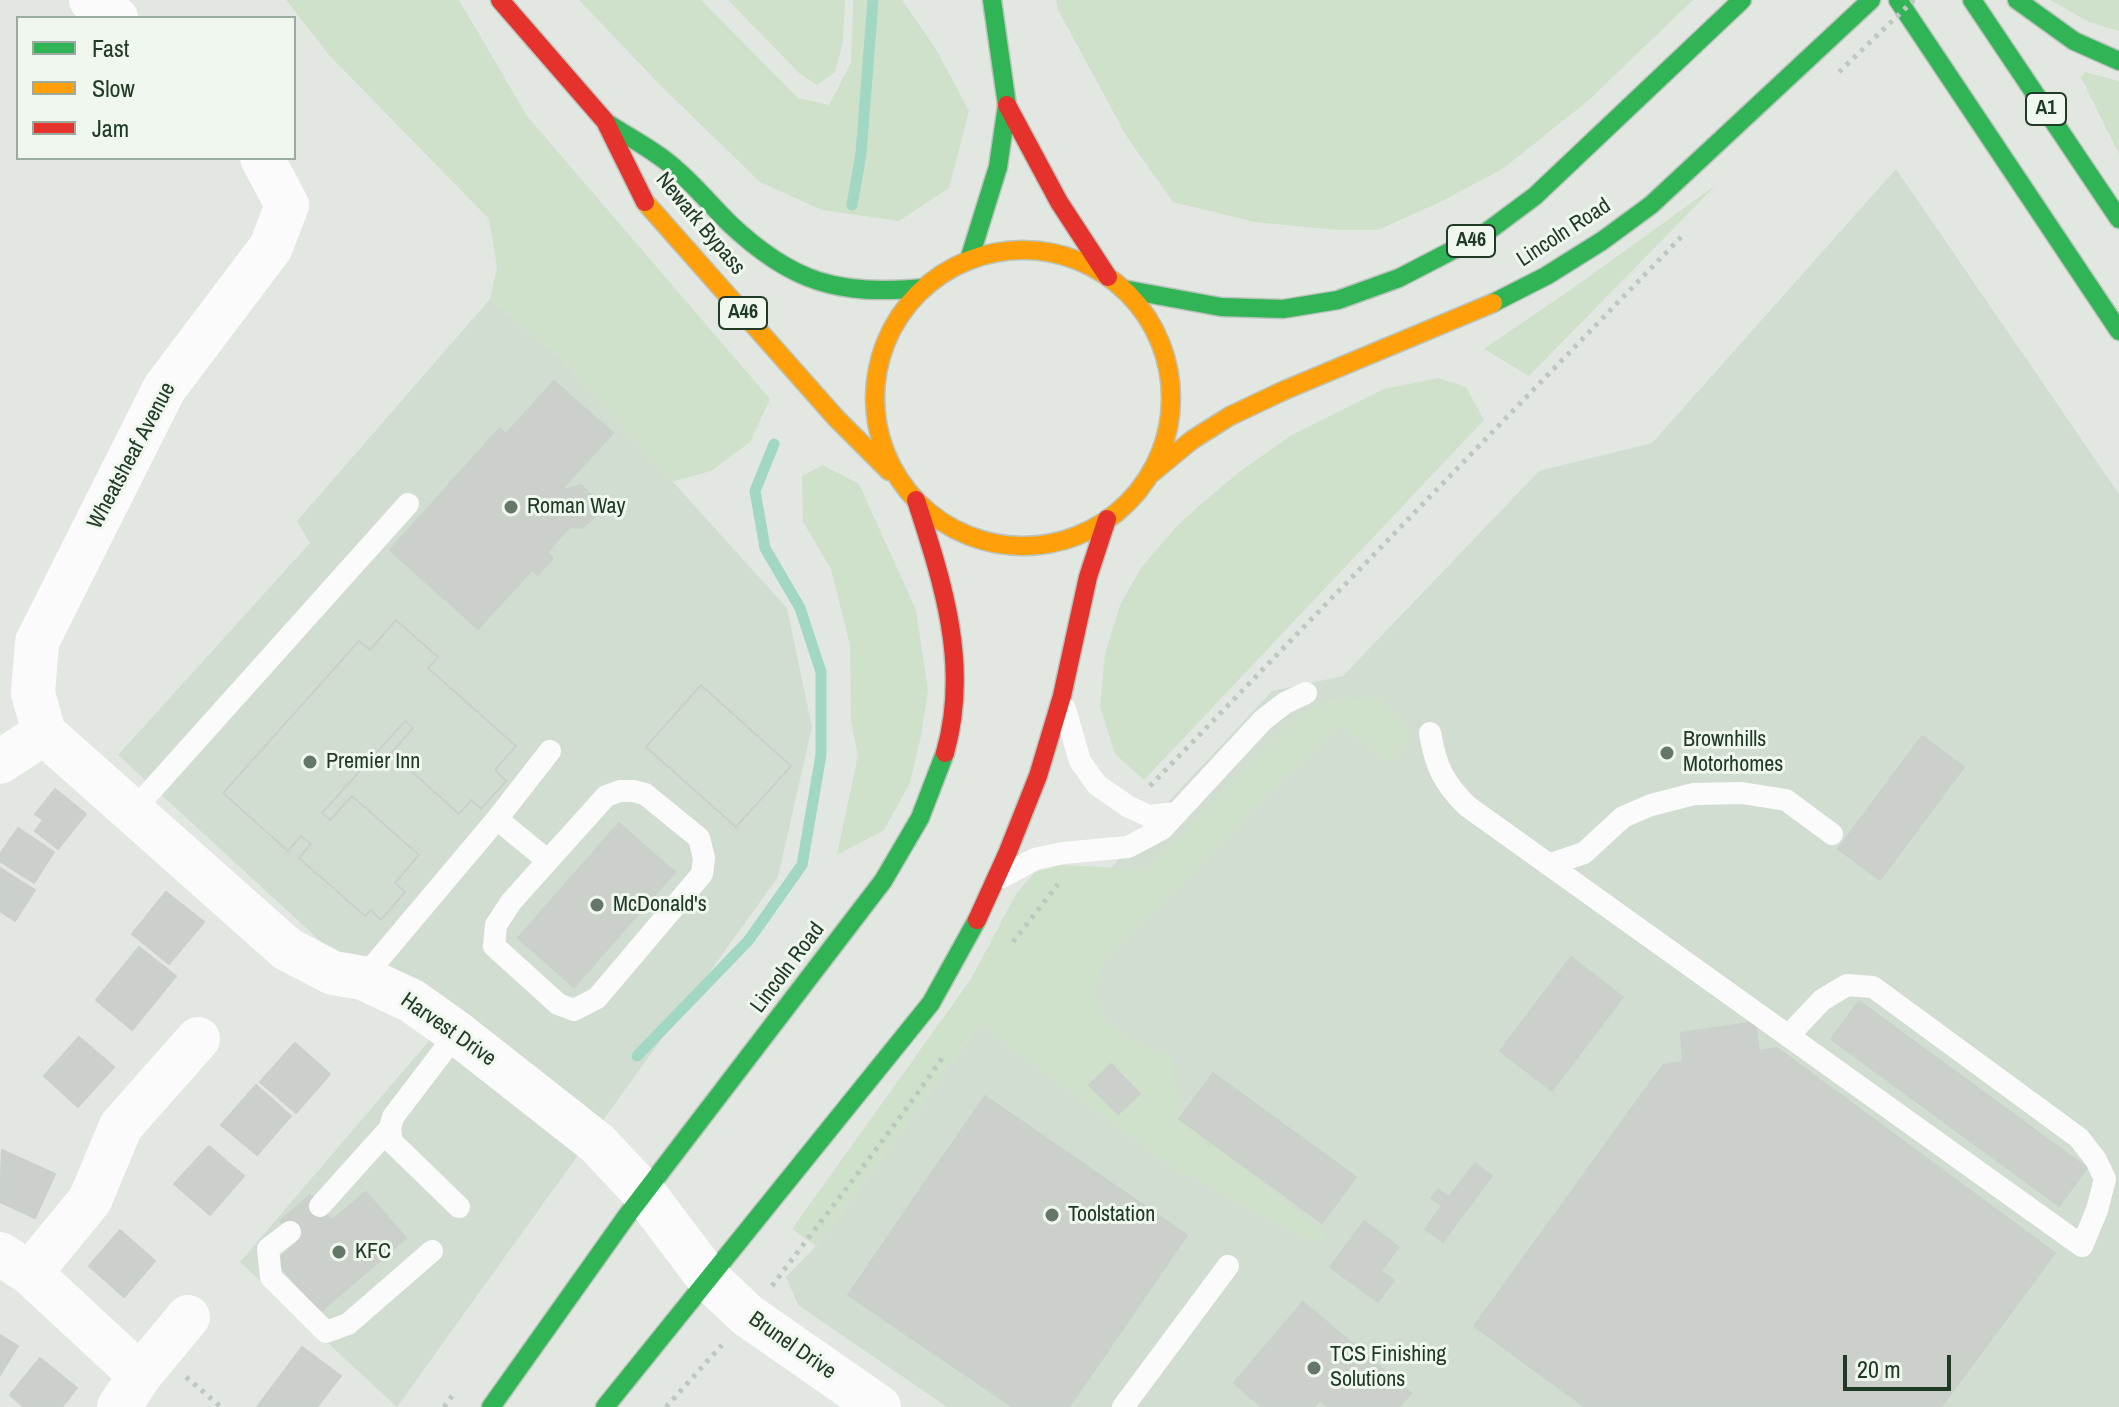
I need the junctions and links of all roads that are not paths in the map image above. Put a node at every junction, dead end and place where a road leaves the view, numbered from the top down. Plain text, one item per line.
1 (91, 0) edge
2 (500, 0) edge
3 (992, 0) edge
4 (1742, 0) edge
5 (1871, 0) edge
6 (1898, 0) edge
7 (1972, 0) edge
8 (2017, 0) edge
9 (113, 16) edge
10 (2119, 61) edge
11 (1007, 105) junction
12 (605, 121) junction
13 (263, 160) edge
14 (2119, 219) edge
15 (969, 260) junction
16 (1116, 283) junction
17 (924, 288) junction
18 (2119, 331) edge
19 (1149, 476) junction
20 (910, 493) junction
21 (408, 504) dead end
22 (1107, 519) junction
23 (1306, 693) dead end
24 (1062, 696) junction
25 (44, 733) junction
26 (1430, 733) dead end
27 (550, 751) dead end
28 (0, 762) edge
29 (131, 813) junction
30 (1176, 813) junction
31 (497, 819) junction
32 (1832, 834) dead end
33 (547, 860) junction
34 (1551, 864) junction
35 (997, 880) junction
36 (363, 978) junction
37 (457, 1033) junction
38 (1789, 1035) junction
39 (198, 1039) dead end
40 (390, 1128) junction
41 (644, 1193) junction
42 (320, 1206) dead end
43 (459, 1207) dead end
44 (290, 1232) dead end
45 (432, 1251) dead end
46 (15, 1264) edge
47 (1228, 1266) dead end
48 (709, 1279) junction
49 (188, 1317) dead end
50 (130, 1391) edge
51 (491, 1407) edge
52 (605, 1407) edge
53 (879, 1407) edge
54 (1123, 1407) edge

1 - 9 street
2 - 12 main road, Newark Bypass / A46
3 - 11 main road
4 - 16 main road, Lincoln Road / A46
5 - 19 main road, Lincoln Road
6 - 18 main road
7 - 14 main road, A1
8 - 10 main road
11 - 15 main road
11 - 16 main road
12 - 17 main road, Newark Bypass / A46
12 - 20 main road, Newark Bypass / A46
13 - 25 street, Wheatsheaf Avenue
15 - 16 main road
15 - 17 main road
16 - 19 main road
17 - 20 main road
19 - 22 main road, Newark Bypass
20 - 22 main road, Newark Bypass
20 - 41 main road, Lincoln Road
21 - 29 lane
22 - 24 main road
23 - 30 lane
24 - 30 lane
24 - 35 main road
25 - 28 street
25 - 29 street, Harvest Drive
26 - 34 lane
27 - 31 lane
29 - 36 street, Harvest Drive
30 - 35 lane
31 - 33 lane
31 - 36 lane
32 - 34 lane
33 - 33 lane
34 - 38 lane
35 - 48 main road
36 - 37 street, Harvest Drive
37 - 40 lane
37 - 41 street, Harvest Drive
38 - 38 lane
39 - 46 street
40 - 42 lane
40 - 43 lane
41 - 48 street, Harvest Drive
41 - 51 main road, Lincoln Road
44 - 45 lane
46 - 50 street
47 - 54 lane
48 - 52 main road
48 - 53 street, Brunel Drive
49 - 50 street

